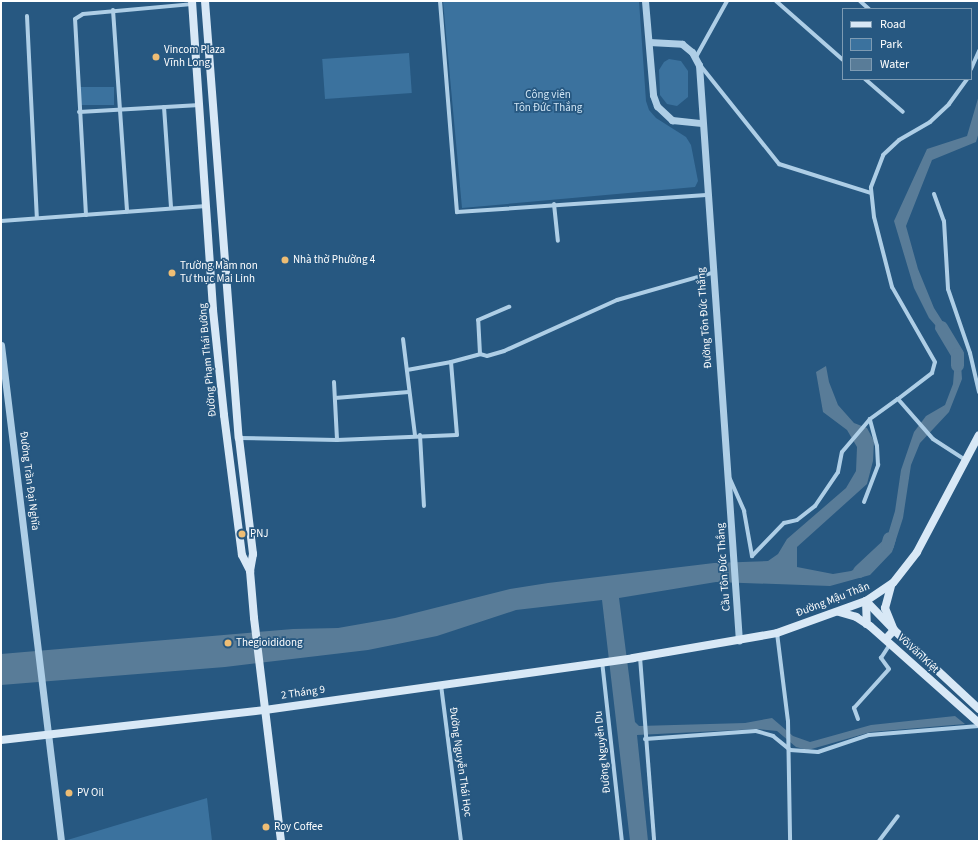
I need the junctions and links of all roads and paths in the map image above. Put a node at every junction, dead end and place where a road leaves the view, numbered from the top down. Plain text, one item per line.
1 (205, 1) edge
2 (440, 1) edge
3 (645, 1) edge
4 (727, 1) edge
5 (776, 1) edge
6 (860, 1) edge
7 (192, 3) edge
8 (868, 8) edge
9 (113, 10) junction
10 (27, 16) dead end
11 (648, 42) junction
12 (979, 51) edge
13 (842, 59) edge
14 (697, 60) junction
15 (972, 67) edge
16 (866, 80) edge
17 (966, 80) edge
18 (200, 105) junction
19 (164, 107) junction
20 (120, 110) junction
21 (79, 112) junction
22 (903, 112) dead end
23 (702, 123) junction
24 (216, 164) junction
25 (204, 165) junction
26 (871, 193) junction
27 (934, 194) dead end
28 (706, 195) junction
29 (554, 204) junction
30 (207, 206) junction
31 (171, 208) junction
32 (127, 212) junction
33 (86, 215) junction
34 (37, 218) junction
35 (1, 221) edge
36 (558, 241) dead end
37 (712, 273) junction
38 (509, 307) dead end
39 (403, 339) dead end
40 (1, 345) edge
41 (480, 354) junction
42 (451, 362) junction
43 (407, 370) junction
44 (334, 382) dead end
45 (409, 392) junction
46 (979, 392) edge
47 (335, 398) junction
48 (898, 399) junction
49 (870, 419) junction
50 (415, 435) junction
51 (420, 435) junction
52 (979, 435) edge
53 (239, 438) junction
54 (227, 439) junction
55 (337, 440) junction
56 (965, 460) junction
57 (728, 476) junction
58 (864, 502) dead end
59 (424, 506) dead end
60 (731, 512) joint
61 (250, 571) junction
62 (891, 584) junction
63 (866, 601) junction
64 (836, 611) junction
65 (867, 624) junction
66 (894, 630) junction
67 (777, 633) junction
68 (739, 641) junction
69 (888, 641) junction
70 (636, 658) junction
71 (604, 661) junction
72 (440, 684) junction
73 (979, 709) edge
74 (265, 710) junction
75 (858, 719) dead end
76 (979, 725) edge
77 (46, 735) junction
78 (645, 739) junction
79 (1, 740) edge
80 (790, 748) junction
81 (898, 816) dead end
82 (61, 841) edge
83 (282, 841) edge
84 (461, 841) edge
85 (622, 841) edge
86 (654, 841) edge
87 (790, 841) edge
88 (879, 841) edge

1 - 24 main road, Đường Phạm Thái Bường
2 - 29 street
3 - 11 street
4 - 14 street
5 - 13 street
6 - 8 street
7 - 9 street
7 - 18 main road, Đường Phạm Thái Bường
9 - 20 street
9 - 21 street
10 - 34 street
11 - 14 street
11 - 23 street
12 - 15 street
14 - 23 street, Đường Tôn Đức Thắng
14 - 26 street
16 - 22 street
17 - 26 street
18 - 19 street
18 - 25 main road, Đường Phạm Thái Bường
19 - 20 street
19 - 31 street
20 - 21 street
20 - 32 street
21 - 33 street
23 - 28 street, Đường Tôn Đức Thắng
24 - 25 main road
24 - 53 main road, Đường Phạm Thái Bường
25 - 30 main road, Đường Phạm Thái Bường
26 - 48 street
27 - 46 street
28 - 29 street
28 - 37 street, Đường Tôn Đức Thắng
29 - 36 street
30 - 31 street
30 - 54 main road, Đường Phạm Thái Bường
31 - 32 street
32 - 33 street
33 - 34 street
34 - 35 street
37 - 41 street
37 - 57 street, Đường Tôn Đức Thắng
38 - 41 street
39 - 43 street
40 - 77 street, Đường Trần Đại Nghĩa
41 - 42 street
42 - 43 street
42 - 51 street
43 - 45 street
44 - 47 street
45 - 47 street
45 - 50 street
47 - 55 street
48 - 49 street
48 - 56 street
49 - 57 street
49 - 58 street
50 - 51 street
50 - 55 street
51 - 59 street
52 - 56 main road, Đường Mậu Thân
53 - 54 main road
53 - 55 street
53 - 61 main road, Đường Phạm Thái Bường
54 - 61 main road, Đường Phạm Thái Bường
56 - 62 main road, Đường Mậu Thân
57 - 60 street, Đường Tôn Đức Thắng
60 - 68 street, Cầu Tôn Đức Thắng
61 - 74 main road, Đường Phạm Thái Bường
62 - 63 main road, Đường Mậu Thân
62 - 66 main road, Võ Văn Kiệt
63 - 64 main road, Đường Mậu Thân
63 - 65 main road
63 - 66 main road
64 - 65 main road, Võ Văn Kiệt
64 - 67 main road, Đường Mậu Thân
65 - 69 main road, Võ Văn Kiệt
66 - 69 main road
66 - 73 main road, Võ Văn Kiệt
67 - 68 main road, Đường Mậu Thân
67 - 80 street
68 - 70 main road, Đường Mậu Thân
69 - 75 street
69 - 76 main road, Võ Văn Kiệt
70 - 71 main road, Đường Mậu Thân
70 - 78 street
71 - 72 main road, 2 Tháng 9
71 - 85 street, Đường Nguyễn Du
72 - 74 main road, 2 Tháng 9
72 - 84 street, Đường Nguyễn Thái Học
74 - 77 main road, 2 Tháng 9
74 - 83 main road, Đường Phạm Thái Bường
76 - 80 street
77 - 79 main road, 2 Tháng 9
77 - 82 street, Đường Trần Đại Nghĩa
78 - 80 street
78 - 86 street
80 - 87 street
81 - 88 street

